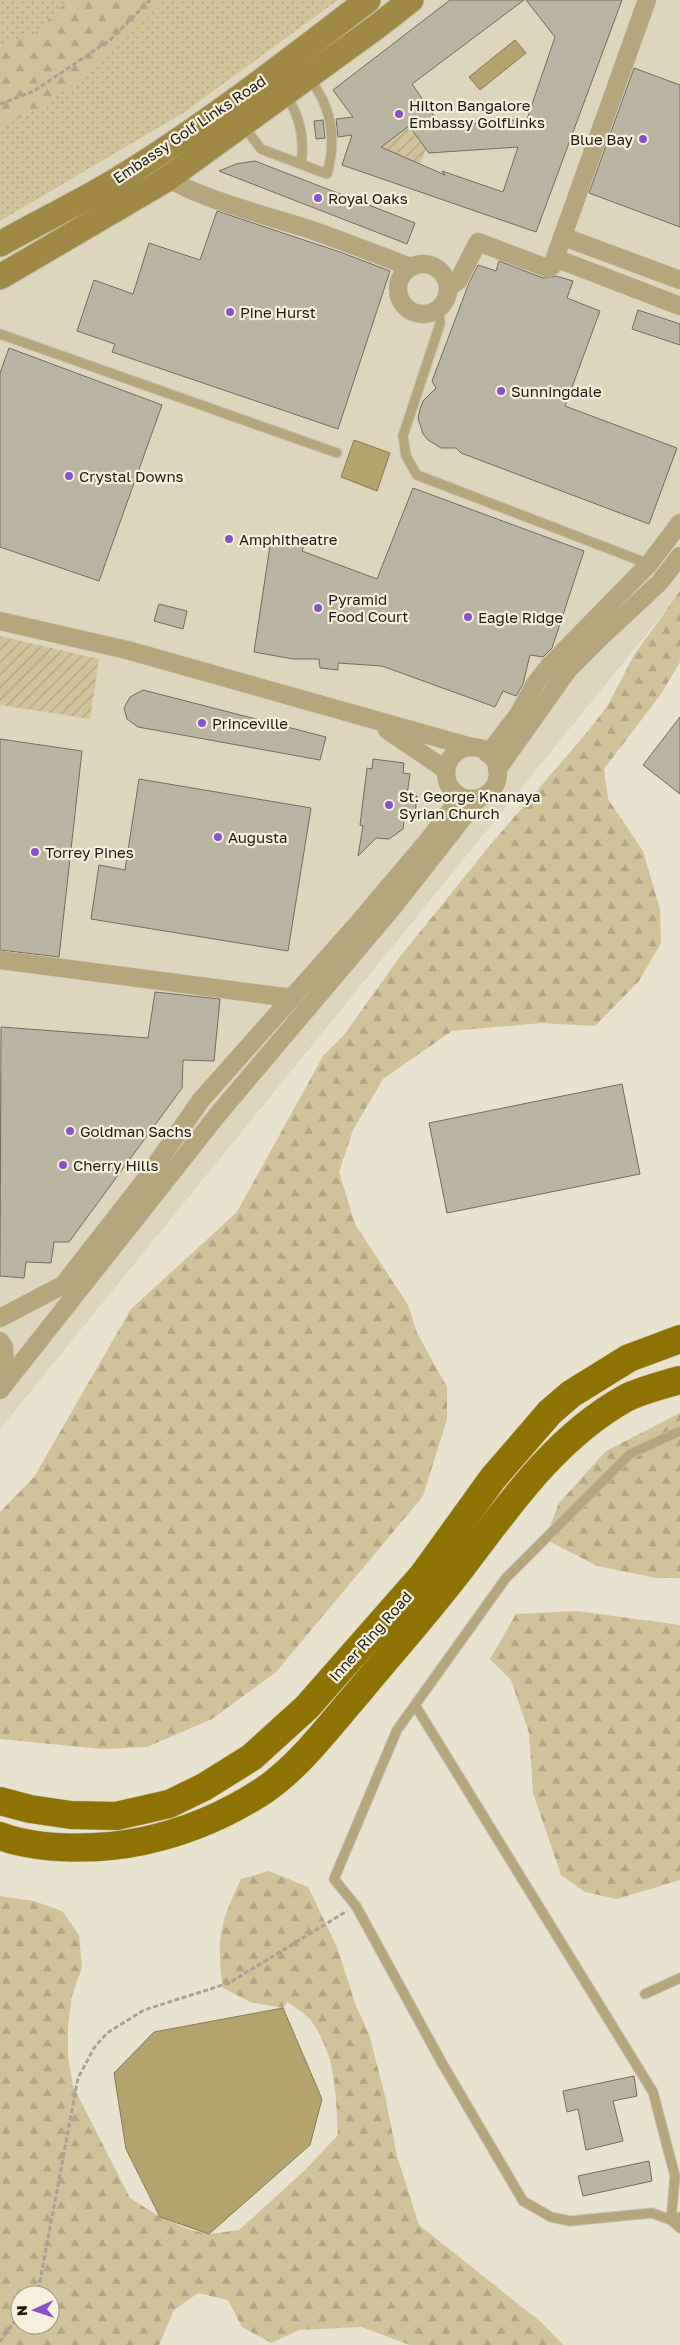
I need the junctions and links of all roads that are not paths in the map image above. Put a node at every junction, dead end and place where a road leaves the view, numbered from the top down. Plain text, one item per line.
1 (368, 0) edge
2 (411, 0) edge
3 (647, 0) edge
4 (342, 20) junction
5 (359, 40) junction
6 (308, 77) junction
7 (284, 94) junction
8 (242, 124) junction
9 (153, 157) junction
10 (301, 164) junction
11 (167, 178) junction
12 (564, 237) junction
13 (0, 244) edge
14 (555, 258) junction
15 (410, 267) junction
16 (0, 277) edge
17 (680, 280) edge
18 (448, 288) junction
19 (680, 306) edge
20 (439, 308) junction
21 (0, 334) edge
22 (337, 453) dead end
23 (680, 523) edge
24 (680, 556) edge
25 (649, 564) junction
26 (0, 621) edge
27 (375, 722) junction
28 (471, 748) junction
29 (488, 754) junction
30 (446, 770) junction
31 (497, 770) junction
32 (469, 798) junction
33 (0, 960) edge
34 (292, 998) junction
35 (0, 1318) edge
36 (680, 1340) edge
37 (0, 1341) edge
38 (680, 1380) edge
39 (2, 1387) edge
40 (680, 1431) edge
41 (415, 1705) junction
42 (0, 1801) edge
43 (0, 1836) edge
44 (680, 1978) edge
45 (645, 1994) dead end
46 (680, 2217) edge
47 (671, 2220) junction
48 (680, 2228) edge

1 - 4 street, Embassy Golf Links Road
2 - 5 street
3 - 12 street
4 - 5 street
4 - 9 street, Embassy Golf Links Road
5 - 6 street
6 - 7 street
6 - 10 lane
7 - 8 street
7 - 10 lane
8 - 10 lane
8 - 11 street
9 - 11 street
9 - 13 street, Embassy Golf Links Road
11 - 15 street
11 - 16 street
12 - 14 street
12 - 17 street
14 - 18 street
14 - 19 street
15 - 18 street
15 - 20 street
18 - 20 street
20 - 25 lane
21 - 22 lane
23 - 25 street
24 - 31 street
25 - 29 street
26 - 27 street
27 - 28 street
27 - 30 street
28 - 29 street
28 - 30 street
29 - 31 street
30 - 32 street
31 - 32 street
32 - 34 street
32 - 39 street
33 - 34 street
34 - 35 street
36 - 42 main road, Inner Ring Road
37 - 39 street
38 - 43 main road, Inner Ring Road
40 - 41 lane
41 - 47 lane
41 - 47 lane
44 - 45 lane
46 - 47 lane
47 - 48 lane

